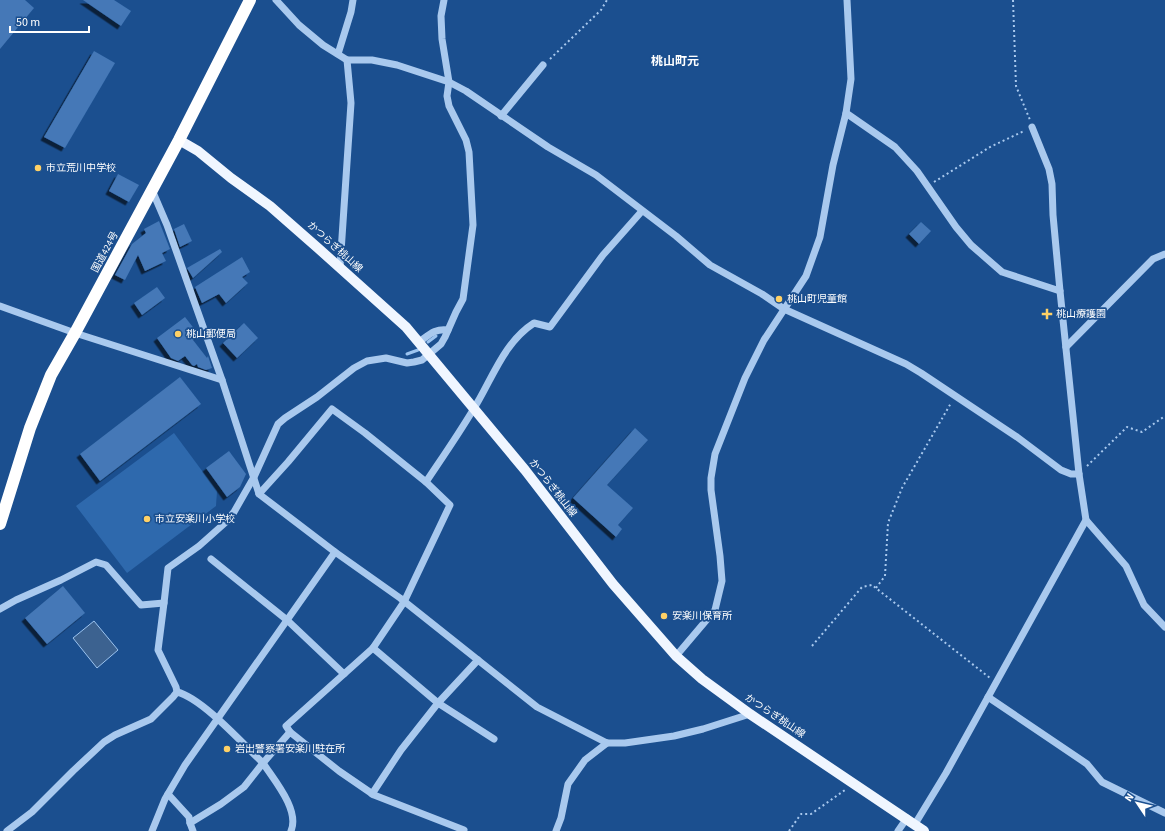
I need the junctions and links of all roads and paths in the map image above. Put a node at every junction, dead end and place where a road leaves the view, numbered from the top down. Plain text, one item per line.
1 (250, 0) edge
2 (276, 0) edge
3 (353, 0) edge
4 (444, 0) edge
5 (607, 0) edge
6 (847, 0) edge
7 (1013, 0) edge
8 (338, 54) junction
9 (347, 60) junction
10 (544, 65) joint
11 (449, 82) junction
12 (846, 113) junction
13 (501, 116) junction
14 (1032, 127) junction
15 (179, 140) junction
16 (927, 186) junction
17 (152, 190) junction
18 (642, 211) junction
19 (1165, 254) edge
20 (340, 267) junction
21 (1060, 291) junction
22 (0, 306) edge
23 (784, 309) junction
24 (448, 330) junction
25 (75, 333) junction
26 (419, 342) junction
27 (1066, 347) junction
28 (429, 354) junction
29 (222, 380) junction
30 (955, 396) junction
31 (474, 409) junction
32 (1165, 416) edge
33 (1079, 474) junction
34 (254, 477) junction
35 (426, 482) junction
36 (259, 494) junction
37 (1086, 520) junction
38 (0, 524) edge
39 (335, 552) junction
40 (211, 559) dead end
41 (876, 588) junction
42 (404, 602) junction
43 (164, 603) junction
44 (0, 608) edge
45 (287, 620) junction
46 (1165, 627) edge
47 (812, 646) dead end
48 (373, 648) junction
49 (676, 656) junction
50 (478, 660) junction
51 (344, 674) junction
52 (996, 682) junction
53 (177, 692) junction
54 (988, 697) junction
55 (438, 703) junction
56 (750, 714) junction
57 (218, 719) junction
58 (290, 732) junction
59 (494, 739) dead end
60 (607, 743) junction
61 (264, 763) junction
62 (855, 784) junction
63 (168, 794) junction
64 (372, 794) junction
65 (1165, 812) edge
66 (911, 821) junction
67 (190, 823) junction
68 (464, 830) edge
69 (7, 831) edge
70 (152, 831) edge
71 (193, 831) edge
72 (290, 831) edge
73 (556, 831) edge
74 (789, 831) edge
75 (898, 831) edge
76 (924, 831) edge

1 - 15 highway, 国道424号
2 - 8 street
3 - 8 street
4 - 11 street
5 - 10 path
6 - 12 street
7 - 14 path
8 - 9 street
9 - 11 street
9 - 20 street
10 - 13 street
11 - 13 street
11 - 24 street
12 - 16 street
12 - 23 street
13 - 18 street
14 - 16 path
14 - 21 street
15 - 17 highway, 国道424号
15 - 20 main road, かつらぎ桃山線
16 - 21 street
17 - 25 highway, 国道424号
17 - 29 street
18 - 23 street
18 - 31 street
19 - 27 street
20 - 26 main road, かつらぎ桃山線
21 - 27 street
22 - 25 street
23 - 30 street
23 - 49 street
24 - 26 street
24 - 28 street
25 - 29 street
25 - 38 highway, 国道424号
26 - 28 main road, かつらぎ桃山線
27 - 33 street
28 - 31 main road, かつらぎ桃山線
28 - 34 street
29 - 34 street
30 - 33 street
30 - 41 path
31 - 35 street
31 - 49 main road, かつらぎ桃山線
32 - 33 path
33 - 37 street
34 - 36 street
34 - 43 street
35 - 36 street
35 - 42 street
36 - 39 street
37 - 46 street
37 - 52 street
39 - 42 street
39 - 45 street
40 - 45 street
41 - 47 path
41 - 52 path
42 - 48 street
42 - 50 street
43 - 44 street
43 - 53 street
45 - 51 street
45 - 57 street
48 - 51 street
48 - 55 street
49 - 56 main road, かつらぎ桃山線
50 - 55 street
50 - 60 street
51 - 58 street
52 - 54 street
53 - 57 street
53 - 69 street
54 - 65 street
54 - 66 street
55 - 59 street
55 - 64 street
56 - 60 street
56 - 62 main road, かつらぎ桃山線
57 - 61 street
57 - 63 street
58 - 61 street
58 - 64 street
60 - 73 street
61 - 67 street
61 - 72 street
62 - 66 main road, かつらぎ桃山線
62 - 74 path
63 - 67 street
63 - 70 street
64 - 68 street
66 - 75 street
66 - 76 main road, かつらぎ桃山線
67 - 71 street

